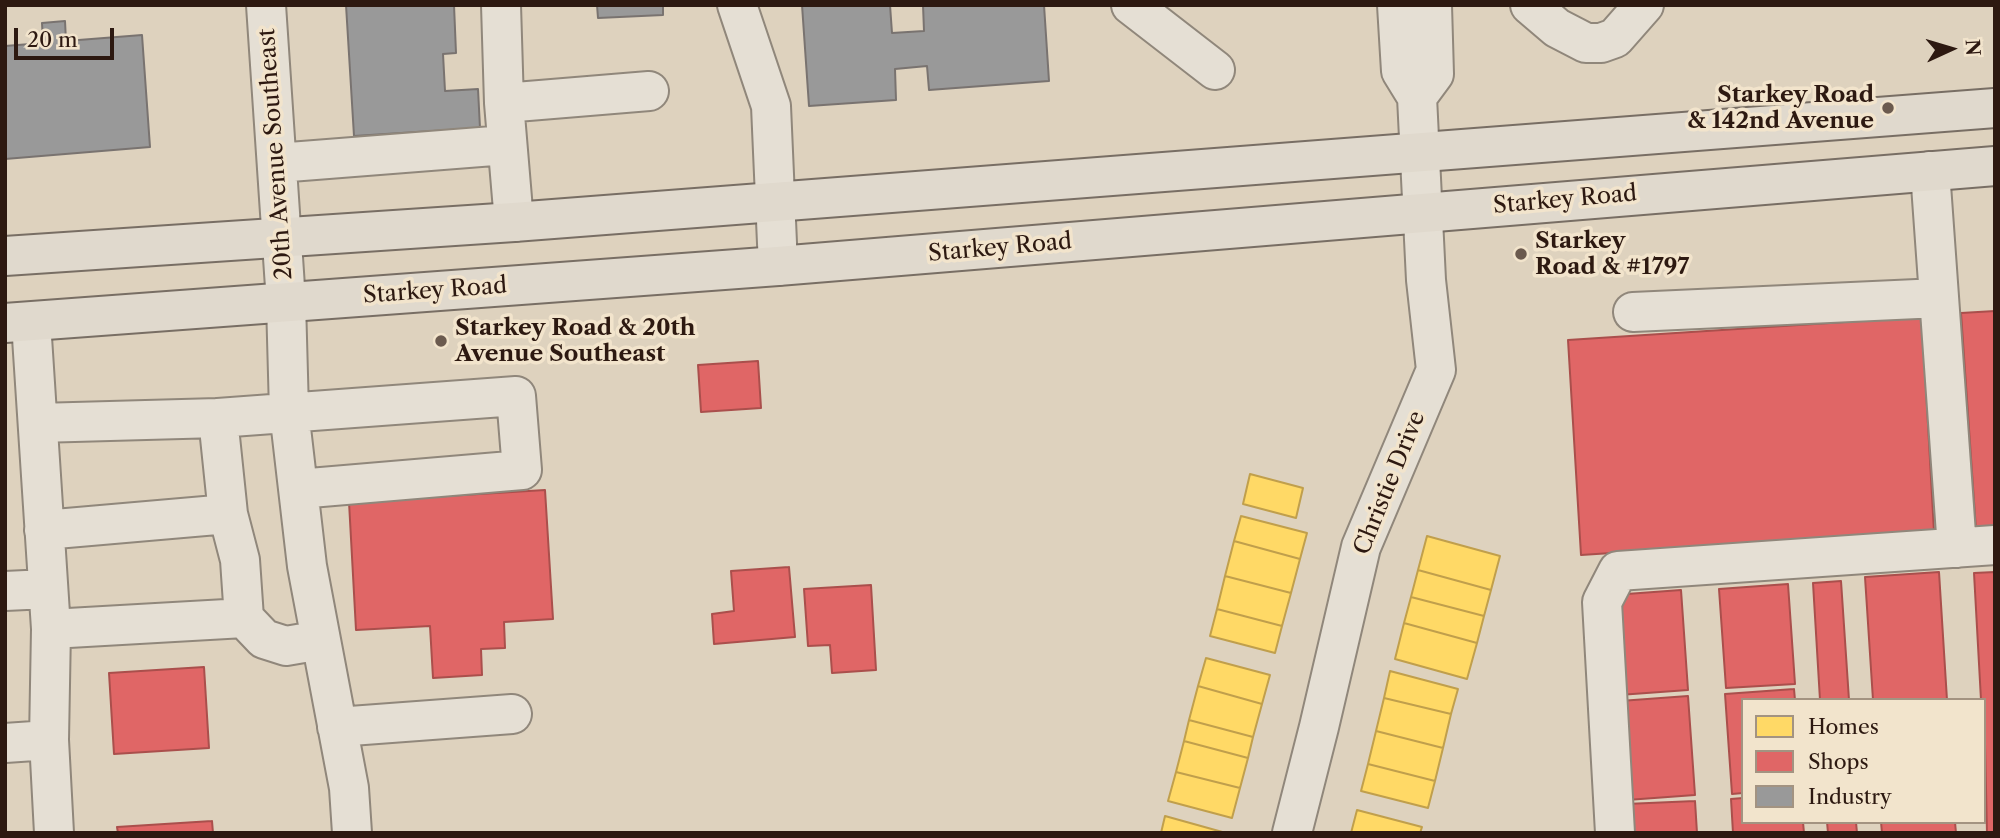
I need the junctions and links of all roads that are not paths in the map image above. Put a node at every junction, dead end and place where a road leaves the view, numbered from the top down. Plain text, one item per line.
1 (266, 5) edge
2 (501, 5) edge
3 (737, 5) edge
4 (1131, 5) edge
5 (1397, 5) edge
6 (1432, 5) edge
7 (1530, 5) edge
8 (1644, 5) edge
9 (1215, 70) dead end
10 (649, 91) dead end
11 (1417, 97) junction
12 (505, 103) junction
13 (1995, 108) edge
14 (506, 145) junction
15 (1421, 151) junction
16 (278, 163) junction
17 (1995, 166) edge
18 (1930, 171) junction
19 (775, 202) junction
20 (1423, 212) junction
21 (514, 222) junction
22 (280, 236) junction
23 (5, 256) edge
24 (778, 266) junction
25 (1939, 298) junction
26 (286, 302) junction
27 (1633, 312) dead end
28 (18, 323) edge
29 (289, 411) junction
30 (218, 418) junction
31 (27, 435) edge
32 (298, 489) junction
33 (228, 514) junction
34 (44, 530) junction
35 (1995, 545) edge
36 (1956, 548) junction
37 (47, 589) junction
38 (5, 591) edge
39 (244, 618) junction
40 (51, 629) junction
41 (321, 640) junction
42 (512, 714) dead end
43 (337, 727) junction
44 (49, 740) junction
45 (5, 743) edge
46 (54, 833) edge
47 (352, 833) edge
48 (1292, 833) edge
49 (1615, 833) edge

1 - 16 street, 20th Avenue Southeast
2 - 12 street
3 - 19 street
4 - 9 street
5 - 11 street
6 - 11 street
7 - 8 street
10 - 12 street
11 - 15 street, Christie Drive
12 - 14 street
13 - 15 main road
14 - 16 street
14 - 21 street
15 - 19 main road
15 - 20 street, Christie Drive
16 - 22 street, 20th Avenue Southeast
17 - 18 main road, Starkey Road
18 - 20 main road, Starkey Road
18 - 25 street
19 - 21 main road
19 - 24 street
20 - 24 main road, Starkey Road
20 - 48 street, Christie Drive
21 - 22 main road
22 - 23 main road
22 - 26 street, 20th Avenue Southeast
24 - 26 main road, Starkey Road
25 - 27 street
25 - 36 street
26 - 28 main road, Starkey Road
26 - 29 street, 20th Avenue Southeast
28 - 31 street
29 - 30 street
29 - 32 street, 20th Avenue Southeast
29 - 32 street
30 - 31 street
30 - 33 street
31 - 34 street
32 - 41 street, 20th Avenue Southeast
33 - 34 street
33 - 39 street
34 - 37 street
35 - 36 street
36 - 49 street
37 - 38 street
37 - 40 street
39 - 40 street
39 - 41 street
40 - 44 street
41 - 43 street, 20th Avenue Southeast
42 - 43 street
43 - 47 street, 20th Avenue Southeast
44 - 45 street
44 - 46 street

